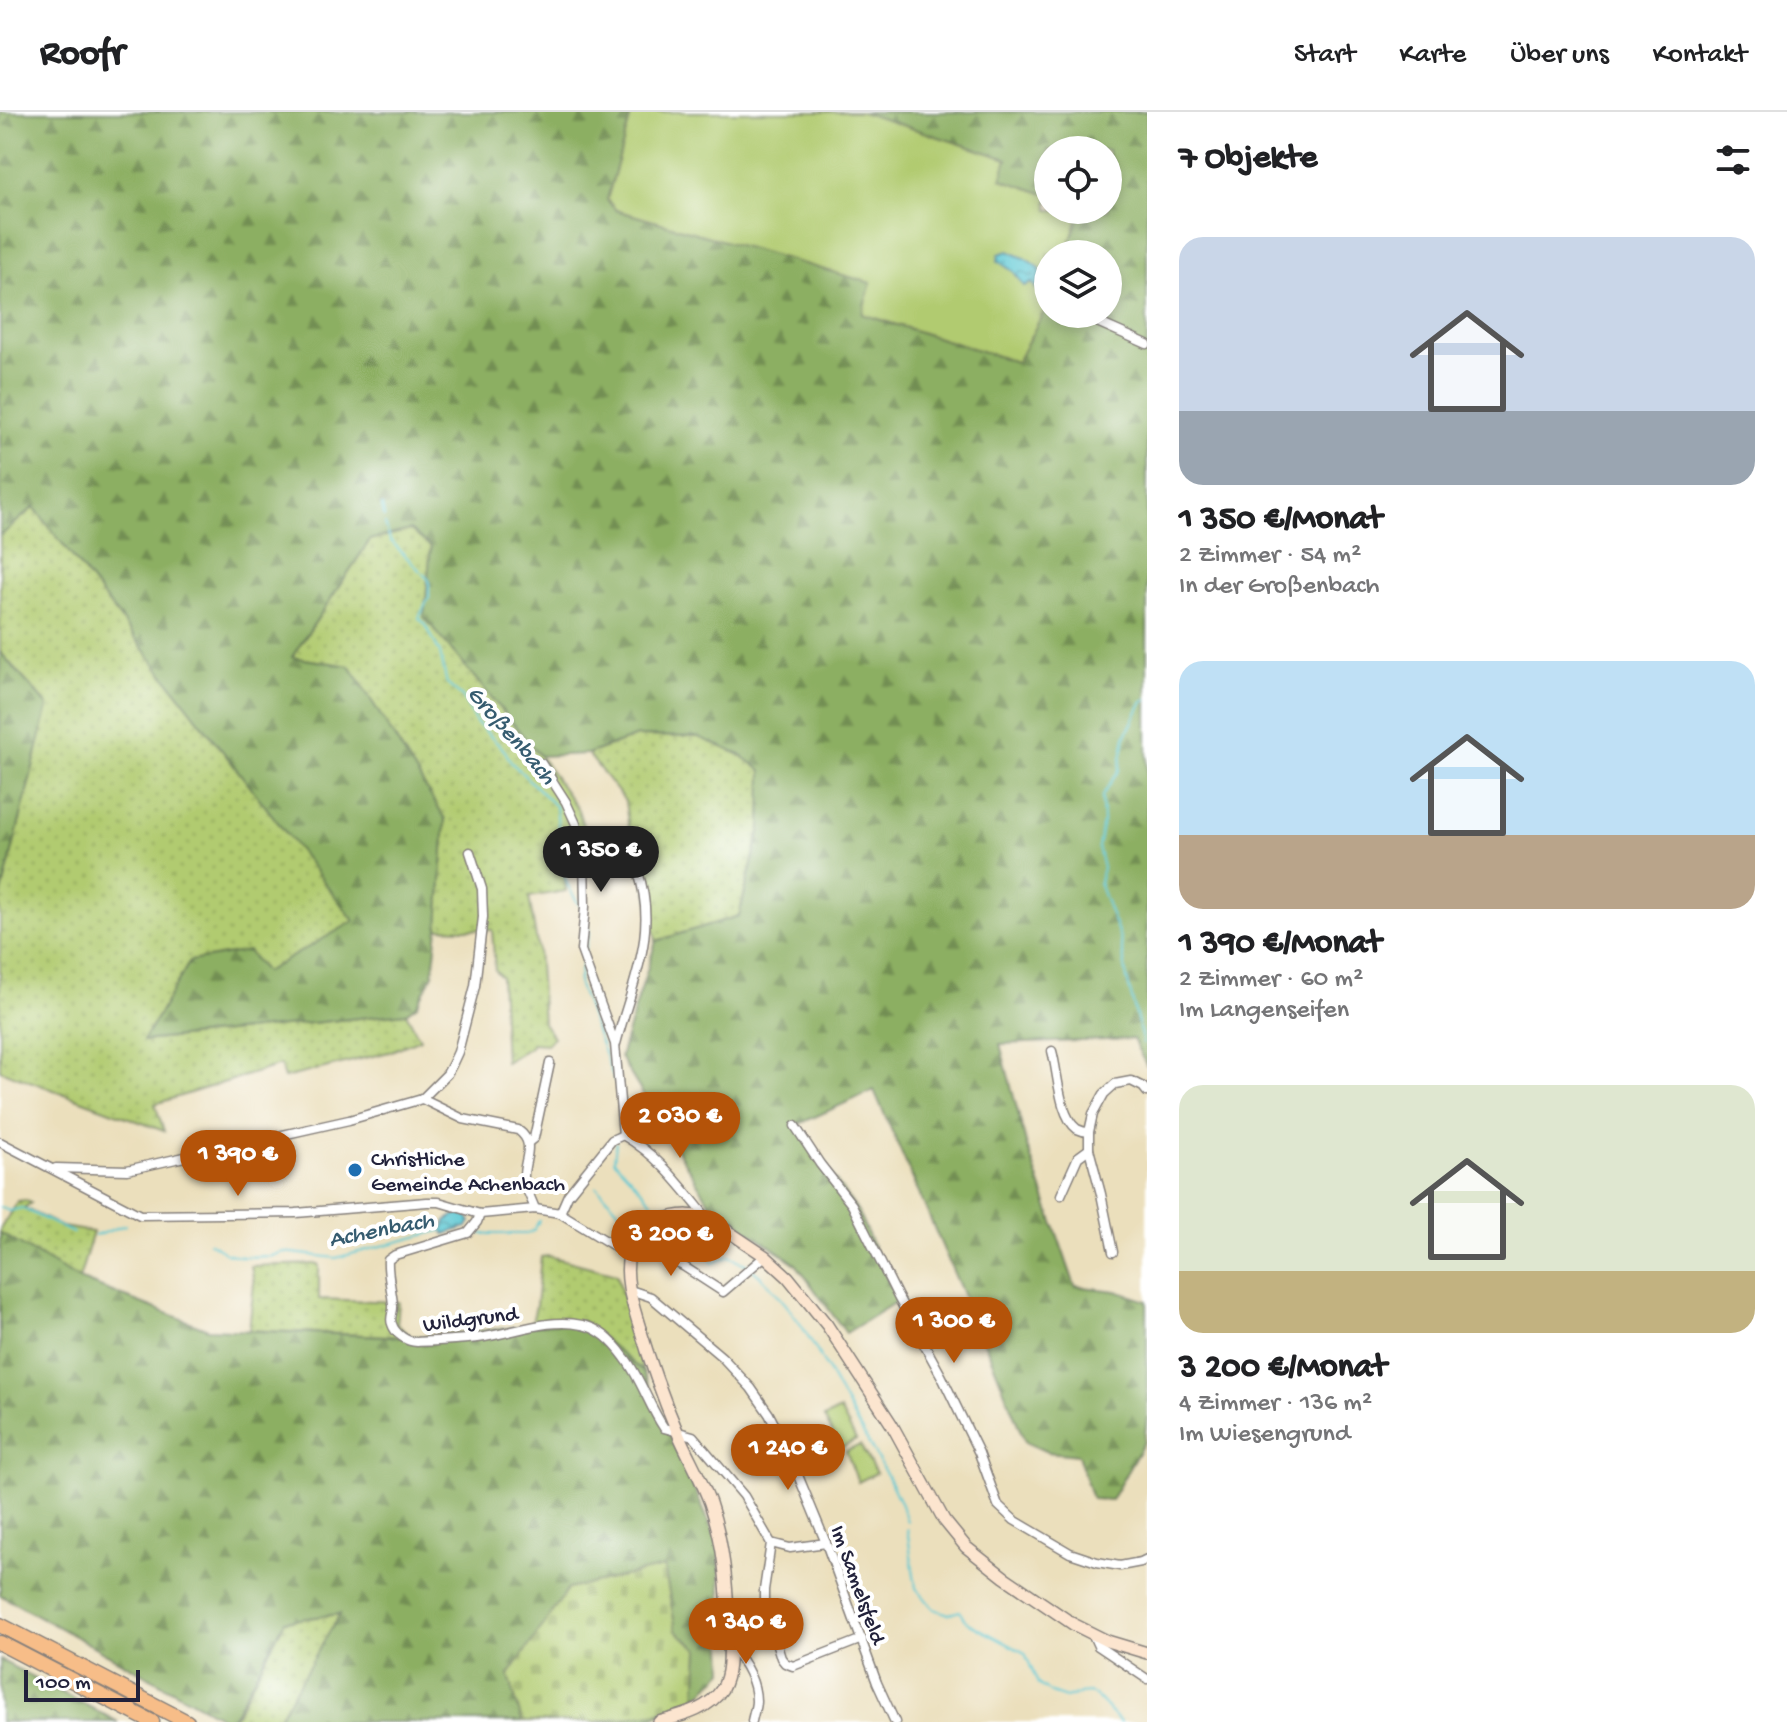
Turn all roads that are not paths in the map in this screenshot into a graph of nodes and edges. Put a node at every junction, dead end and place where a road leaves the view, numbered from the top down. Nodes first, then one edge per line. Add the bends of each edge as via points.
1 (1111, 328) edge
2 (1147, 344) edge
3 (541, 763) dead end
4 (470, 852) dead end
5 (638, 872) dead end
6 (615, 1044) junction
7 (1052, 1051) dead end
8 (550, 1063) dead end
9 (1147, 1092) edge
10 (422, 1099) junction
11 (795, 1126) dead end
12 (1089, 1132) junction
13 (623, 1135) junction
14 (0, 1142) edge
15 (529, 1142) junction
16 (1089, 1149) junction
17 (51, 1168) junction
18 (1061, 1195) dead end
19 (535, 1209) junction
20 (560, 1213) junction
21 (480, 1214) junction
22 (707, 1218) junction
23 (636, 1242) junction
24 (1113, 1252) dead end
25 (629, 1255) junction
26 (765, 1256) junction
27 (630, 1290) junction
28 (677, 1432) junction
29 (771, 1543) junction
30 (826, 1543) junction
31 (1147, 1559) edge
32 (0, 1625) edge
33 (1093, 1635) junction
34 (862, 1639) junction
35 (0, 1643) edge
36 (729, 1645) junction
37 (1147, 1653) edge
38 (1147, 1679) edge
39 (752, 1721) edge
40 (152, 1722) edge
41 (187, 1722) edge
42 (659, 1722) edge
43 (895, 1722) edge

1 - 2 street
3 - 6 street via 580,836 585,868 581,950
4 - 10 street via 482,889 475,986 452,1065
5 - 6 street via 646,927 641,964
6 - 13 street
7 - 12 street via 1069,1119 1079,1131
8 - 15 street
9 - 12 street via 1131,1081 1115,1084 1093,1114
10 - 15 street via 463,1119 518,1130
10 - 17 street via 127,1170
11 - 31 street via 852,1205 973,1440 998,1505 1070,1553 1120,1566
12 - 16 street
13 - 20 street via 612,1140
13 - 22 street via 666,1167
14 - 17 street
15 - 19 street via 524,1179
16 - 18 street via 1078,1157
16 - 24 street
17 - 21 street via 140,1215 296,1213 427,1202
19 - 20 street
19 - 21 street
20 - 25 street
21 - 28 street, Wildgrund via 468,1233 388,1260 391,1319 398,1333 409,1342 428,1342 554,1323 585,1325 611,1341 664,1428
22 - 23 main road via 664,1219
22 - 26 main road
23 - 25 main road
23 - 26 street via 723,1292
25 - 27 main road
26 - 33 main road via 827,1325 892,1425 944,1520 966,1547
27 - 28 main road
27 - 30 street, Im Samelsfeld via 651,1297 751,1388 788,1451
28 - 29 street via 693,1436 744,1496
28 - 36 main road via 721,1538
29 - 30 street via 790,1548
29 - 34 street via 764,1603 785,1663 793,1666
30 - 34 street, Im Samelsfeld
32 - 41 highway
33 - 37 main road
33 - 38 street via 1098,1646
34 - 43 street, Im Samelsfeld
35 - 40 highway
36 - 39 street via 751,1676 757,1702
36 - 42 main road via 729,1671 722,1689 689,1714

